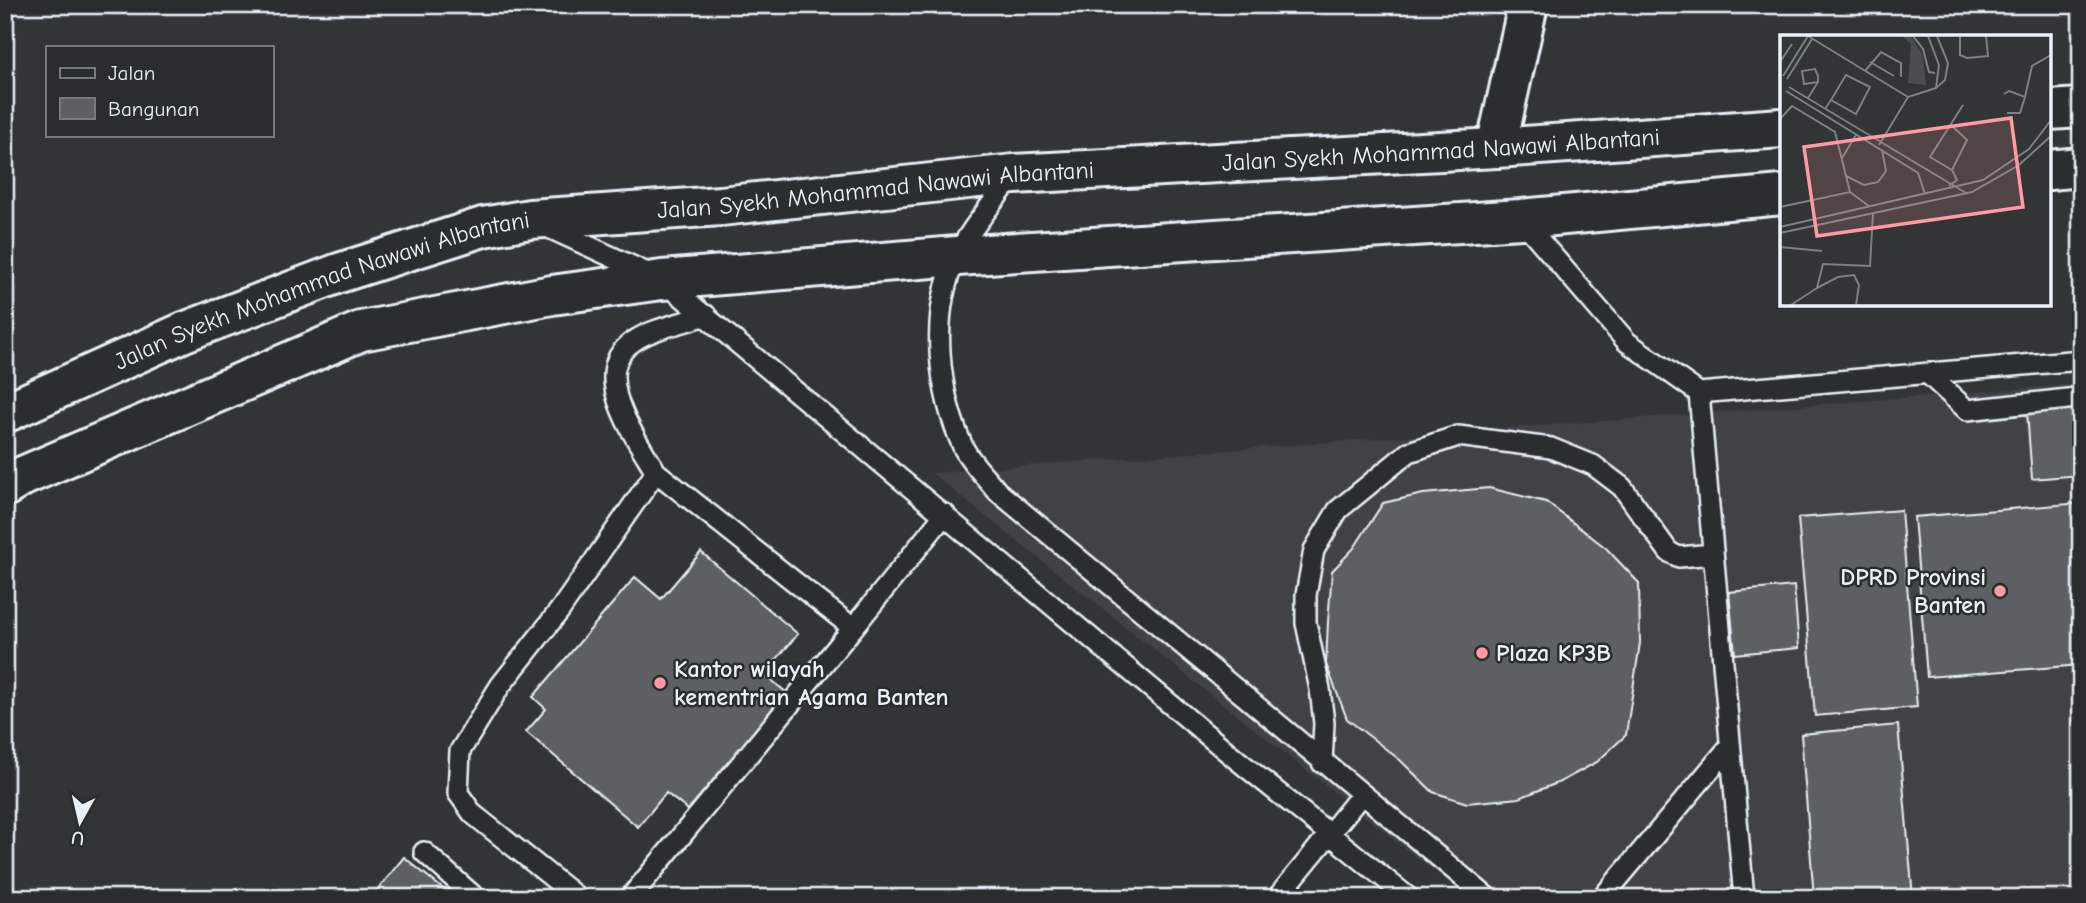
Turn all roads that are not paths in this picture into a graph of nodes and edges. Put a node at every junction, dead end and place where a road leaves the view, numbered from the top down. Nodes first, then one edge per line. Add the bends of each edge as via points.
1 (1528, 5) edge
2 (2081, 108) edge
3 (2051, 110) edge
4 (1780, 128) edge
5 (1496, 148) junction
6 (2081, 167) edge
7 (2051, 170) edge
8 (1014, 174) junction
9 (1780, 195) edge
10 (530, 219) junction
11 (1521, 219) junction
12 (957, 256) junction
13 (662, 280) junction
14 (706, 315) junction
15 (2081, 360) edge
16 (1928, 374) junction
17 (1699, 393) junction
18 (2077, 398) dead end
19 (5, 413) edge
20 (656, 472) junction
21 (5, 487) edge
22 (945, 514) junction
23 (1713, 554) junction
24 (853, 628) junction
25 (1730, 746) junction
26 (1322, 763) junction
27 (1362, 794) junction
28 (1330, 833) junction
29 (424, 852) dead end
30 (476, 898) edge
31 (578, 898) edge
32 (630, 898) edge
33 (1277, 898) edge
34 (1409, 898) edge
35 (1488, 898) edge
36 (1602, 898) edge
37 (1744, 898) edge

1 - 5 main road
2 - 3 main road
4 - 5 main road, Jalan Syekh Mohammad Nawawi Albantani
5 - 8 main road, Jalan Syekh Mohammad Nawawi Albantani
6 - 7 main road
8 - 10 main road, Jalan Syekh Mohammad Nawawi Albantani via 721,206
8 - 12 lane
9 - 11 main road
10 - 13 lane
10 - 19 main road, Jalan Syekh Mohammad Nawawi Albantani via 483,227 339,272 184,332
11 - 12 main road
11 - 17 lane via 1627,342
12 - 13 main road
12 - 26 lane via 947,282 940,337 947,404 965,452 997,491
13 - 14 lane
13 - 21 main road via 552,295 360,331
14 - 20 lane via 634,341 616,364 617,405
14 - 22 lane
15 - 16 lane
16 - 17 lane
16 - 18 lane via 1967,410
17 - 23 lane
20 - 24 lane
20 - 31 lane via 560,610 500,686 460,751 458,793 473,814
22 - 24 lane
22 - 28 lane
23 - 25 lane
23 - 26 lane via 1679,557 1669,552 1622,487 1593,465 1551,448 1458,436 1409,452 1338,510 1314,550 1306,623 1324,723
24 - 32 lane
25 - 36 lane
25 - 37 lane
26 - 27 lane
27 - 28 lane
27 - 35 lane
28 - 33 lane
28 - 34 lane
29 - 30 lane

